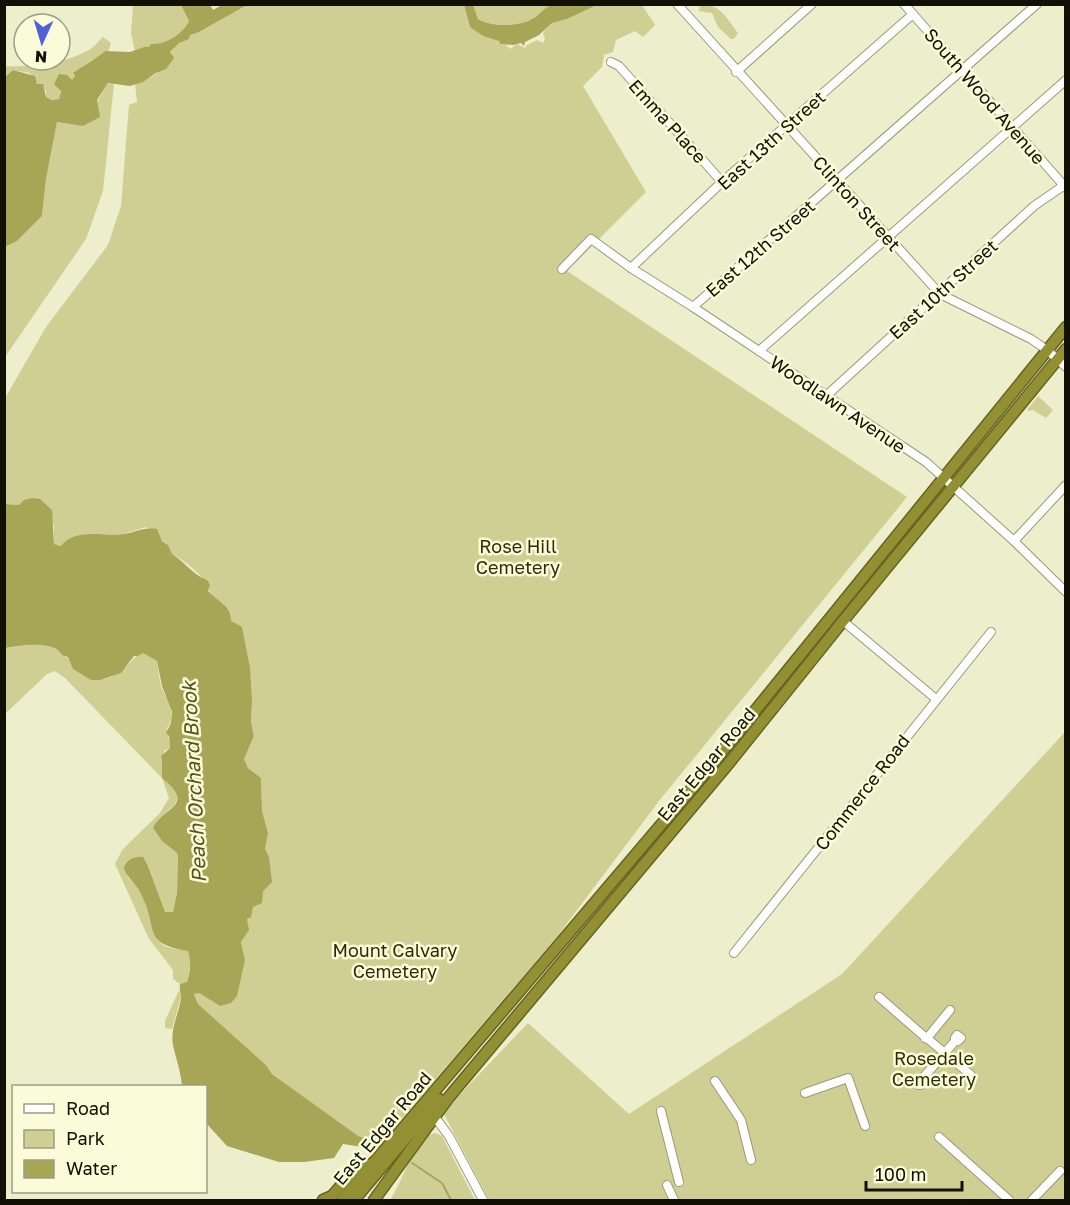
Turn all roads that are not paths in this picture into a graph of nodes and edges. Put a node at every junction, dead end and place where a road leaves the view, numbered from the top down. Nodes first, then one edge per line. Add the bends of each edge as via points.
1 (677, 4) edge
2 (812, 4) edge
3 (904, 4) edge
4 (1037, 4) edge
5 (913, 14) junction
6 (611, 62) dead end
7 (962, 70) junction
8 (736, 72) junction
9 (1065, 80) edge
10 (787, 125) junction
11 (1013, 127) junction
12 (837, 181) junction
13 (722, 182) junction
14 (1065, 186) edge
15 (888, 237) junction
16 (631, 268) junction
17 (562, 270) dead end
18 (939, 293) junction
19 (693, 307) junction
20 (1065, 327) edge
21 (1065, 349) edge
22 (1047, 350) junction
23 (759, 351) junction
24 (1061, 363) edge
25 (826, 396) junction
26 (943, 477) junction
27 (1065, 485) edge
28 (953, 486) junction
29 (1014, 541) junction
30 (1065, 592) edge
31 (843, 621) junction
32 (991, 632) dead end
33 (936, 699) junction
34 (734, 952) dead end
35 (879, 997) dead end
36 (950, 1010) dead end
37 (927, 1038) junction
38 (956, 1040) dead end
39 (945, 1053) junction
40 (470, 1071) junction
41 (971, 1075) dead end
42 (922, 1079) dead end
43 (715, 1081) dead end
44 (805, 1093) dead end
45 (661, 1111) dead end
46 (434, 1116) junction
47 (865, 1126) dead end
48 (939, 1137) dead end
49 (751, 1160) dead end
50 (374, 1163) junction
51 (1060, 1171) dead end
52 (679, 1182) dead end
53 (667, 1185) dead end
54 (323, 1200) edge
55 (342, 1200) edge
56 (354, 1200) edge
57 (374, 1200) edge
58 (483, 1200) edge
59 (674, 1200) edge
60 (1009, 1200) edge
61 (1032, 1200) edge

1 - 8 street, Clinton Street
2 - 8 street
3 - 5 street, South Wood Avenue
4 - 7 street, East 12th Street
5 - 7 street, South Wood Avenue
5 - 10 street, East 13th Street
6 - 13 street, Emma Place via 619,66
7 - 11 street, South Wood Avenue
7 - 12 street, East 12th Street
8 - 10 street, Clinton Street
9 - 11 street
10 - 12 street, Clinton Street
10 - 13 street, East 13th Street
11 - 14 street, South Wood Avenue
11 - 15 street
12 - 15 street, Clinton Street
12 - 19 street, East 12th Street
13 - 16 street, East 13th Street
14 - 18 street, East 10th Street via 1034,206
15 - 18 street, Clinton Street
15 - 23 street
16 - 17 street, Woodlawn Avenue via 591,239
16 - 19 street, Woodlawn Avenue
18 - 22 street, Clinton Street
18 - 25 street, East 10th Street
19 - 23 street, Woodlawn Avenue
20 - 22 highway
21 - 24 highway, East Edgar Road
22 - 24 street, Clinton Street
22 - 26 highway, East Edgar Road
23 - 25 street, Woodlawn Avenue
24 - 28 highway, East Edgar Road
25 - 26 street, Woodlawn Avenue
26 - 28 street, Woodlawn Avenue
26 - 50 highway, East Edgar Road via 694,786
27 - 29 street
28 - 29 street, Woodlawn Avenue
28 - 31 highway, East Edgar Road
29 - 30 street, Woodlawn Avenue
31 - 33 street
31 - 40 highway, East Edgar Road
32 - 33 street, Commerce Road
33 - 34 street, Commerce Road
35 - 37 street
36 - 37 street
37 - 39 street
38 - 39 street
39 - 41 street
39 - 42 street
40 - 46 highway, East Edgar Road
40 - 56 highway via 434,1104
43 - 49 street via 741,1120
44 - 47 street via 848,1078
45 - 52 street
46 - 57 highway, East Edgar Road
46 - 58 street
48 - 60 street
50 - 54 highway via 353,1172 332,1196
50 - 55 highway, East Edgar Road
51 - 61 street
53 - 59 street

